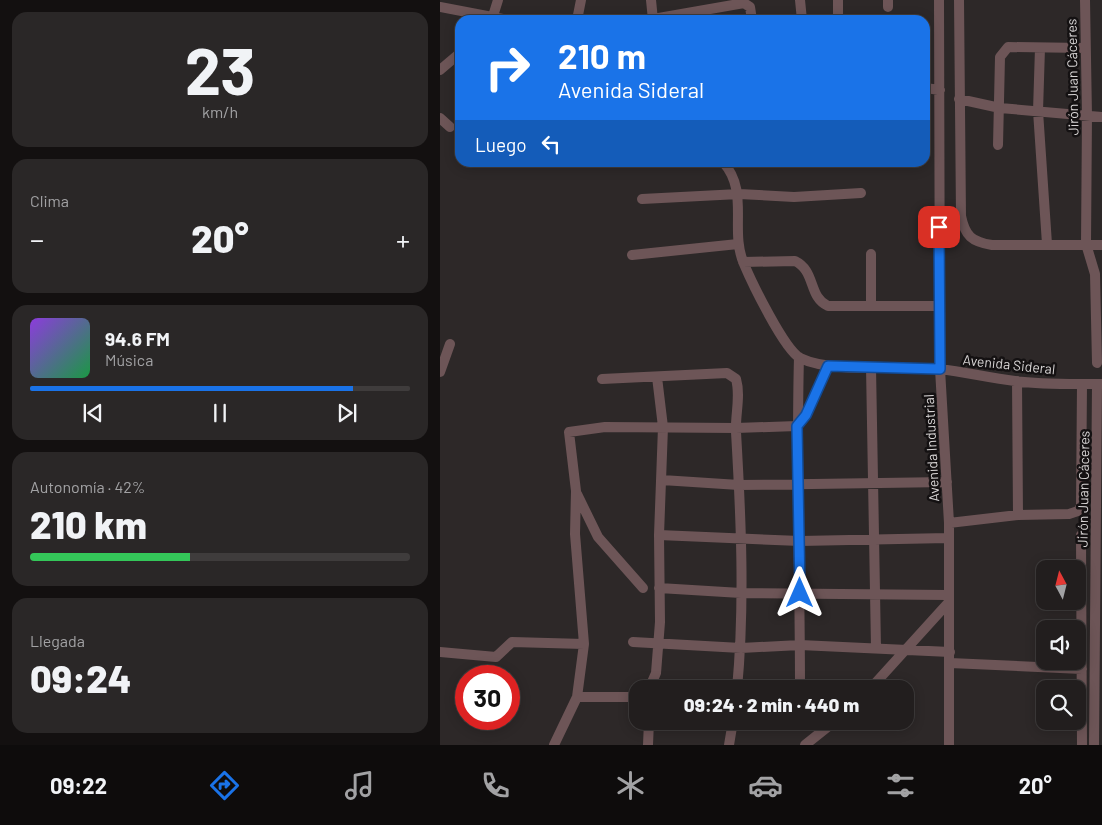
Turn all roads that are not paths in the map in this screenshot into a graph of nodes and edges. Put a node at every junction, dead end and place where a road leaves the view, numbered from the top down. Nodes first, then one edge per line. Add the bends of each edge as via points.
1 (498, 0) edge
2 (581, 0) edge
3 (652, 0) edge
4 (800, 0) edge
5 (838, 0) edge
6 (939, 0) edge
7 (959, 0) edge
8 (1085, 0) edge
9 (440, 7) edge
10 (478, 15) edge
11 (493, 15) edge
12 (578, 15) edge
13 (653, 15) edge
14 (676, 15) edge
15 (751, 15) edge
16 (802, 15) edge
17 (838, 15) edge
18 (1040, 48) junction
19 (1085, 48) junction
20 (455, 57) edge
21 (440, 70) edge
22 (930, 89) edge
23 (940, 90) junction
24 (959, 99) junction
25 (1000, 108) junction
26 (1038, 112) junction
27 (1087, 115) junction
28 (1102, 117) edge
29 (440, 118) edge
30 (450, 127) dead end
31 (998, 145) dead end
32 (726, 167) edge
33 (861, 193) dead end
34 (739, 194) junction
35 (642, 198) dead end
36 (738, 244) junction
37 (1047, 244) junction
38 (1086, 244) junction
39 (1102, 245) edge
40 (871, 254) dead end
41 (632, 256) dead end
42 (743, 262) junction
43 (871, 305) junction
44 (939, 306) junction
45 (450, 344) dead end
46 (799, 357) junction
47 (1097, 363) dead end
48 (828, 366) junction
49 (871, 366) junction
50 (940, 369) junction
51 (440, 372) edge
52 (656, 377) junction
53 (602, 380) dead end
54 (1017, 381) junction
55 (1082, 384) junction
56 (1100, 384) edge
57 (797, 426) junction
58 (662, 427) junction
59 (736, 428) junction
60 (662, 480) junction
61 (947, 482) junction
62 (799, 483) junction
63 (874, 484) junction
64 (739, 485) junction
65 (576, 491) junction
66 (1018, 515) junction
67 (948, 523) junction
68 (1099, 523) edge
69 (1081, 535) dead end
70 (658, 536) junction
71 (948, 538) junction
72 (740, 539) junction
73 (874, 539) junction
74 (800, 541) junction
75 (643, 588) dead end
76 (659, 588) junction
77 (740, 593) junction
78 (800, 593) junction
79 (875, 593) junction
80 (948, 599) junction
81 (1082, 620) edge
82 (633, 642) dead end
83 (584, 644) junction
84 (659, 644) junction
85 (800, 645) junction
86 (741, 648) junction
87 (876, 648) junction
88 (906, 649) junction
89 (440, 652) edge
90 (950, 652) junction
91 (950, 663) junction
92 (1036, 667) edge
93 (1082, 670) edge
94 (654, 680) edge
95 (738, 680) edge
96 (800, 680) edge
97 (878, 680) edge
98 (629, 697) edge
99 (576, 698) junction
100 (649, 730) edge
101 (732, 730) edge
102 (824, 730) edge
103 (554, 745) edge
104 (648, 745) edge
105 (729, 745) edge
106 (805, 745) edge
107 (949, 745) edge
108 (1082, 745) edge
109 (1094, 745) edge

1 - 11 street
2 - 12 street
3 - 13 street
4 - 16 street
5 - 17 street
6 - 23 street, Avenida Industrial
7 - 24 street
8 - 19 street, Jirón Juan Cáceres
9 - 10 street
14 - 15 street via 744,3 750,7
18 - 19 street
18 - 25 street via 1008,47 1002,52
18 - 26 street
19 - 27 street, Jirón Juan Cáceres
20 - 21 street
22 - 23 street
23 - 44 street, Avenida Industrial
24 - 25 street
24 - 37 street via 964,228 968,236 978,243
25 - 26 street
25 - 31 street
26 - 27 street
26 - 37 street
27 - 28 street
27 - 38 street, Jirón Juan Cáceres
29 - 30 street
32 - 34 street
33 - 34 street via 794,197
34 - 35 street
34 - 36 street
36 - 41 street
36 - 42 street
37 - 38 street
38 - 39 street
38 - 47 street, Jirón Juan Cáceres via 1095,274
40 - 43 street
42 - 43 street via 795,261 809,272 820,302 828,306
42 - 46 street via 779,332
43 - 44 street
44 - 50 street, Avenida Industrial
45 - 51 street
46 - 48 street, Avenida Sideral
46 - 57 street
48 - 49 street, Avenida Sideral
48 - 57 street via 806,415
49 - 50 street, Avenida Sideral
49 - 63 street
50 - 54 street, Avenida Sideral
50 - 61 street, Avenida Industrial
52 - 53 street
52 - 58 street
52 - 59 street via 732,375 738,386
54 - 55 street, Avenida Sideral
54 - 66 street
55 - 56 street, Avenida Sideral
55 - 66 street via 1081,506 1069,514
56 - 68 street, Jirón Juan Cáceres
57 - 59 street
57 - 62 street
58 - 59 street
58 - 60 street
58 - 65 street via 605,427 568,432
59 - 64 street
60 - 64 street
60 - 70 street
61 - 63 street
61 - 67 street, Avenida Industrial
62 - 63 street
62 - 64 street
62 - 74 street
63 - 73 street
64 - 72 street
65 - 75 street via 598,537
65 - 83 street via 575,534
66 - 67 street
67 - 71 street, Avenida Industrial
68 - 109 street, Jirón Juan Cáceres
69 - 81 street, Jirón Juan Cáceres
70 - 72 street
70 - 76 street
71 - 73 street
71 - 80 street, Avenida Industrial
72 - 74 street
72 - 77 street
73 - 74 street
73 - 79 street
74 - 78 street
76 - 77 street
76 - 84 street
77 - 78 street
77 - 86 street
78 - 79 street
78 - 85 street
79 - 80 street
79 - 87 street
80 - 88 street
80 - 90 street, Avenida Industrial
82 - 84 street
83 - 89 street via 512,642 496,658
83 - 99 street
84 - 86 street
84 - 94 street
85 - 86 street
85 - 87 street
85 - 96 street
86 - 95 street
87 - 88 street
88 - 90 street
88 - 97 street
90 - 91 street, Avenida Industrial
91 - 92 street
91 - 107 street, Avenida Industrial
93 - 108 street, Jirón Juan Cáceres
98 - 99 street
99 - 103 street
100 - 104 street
101 - 105 street
102 - 106 street

